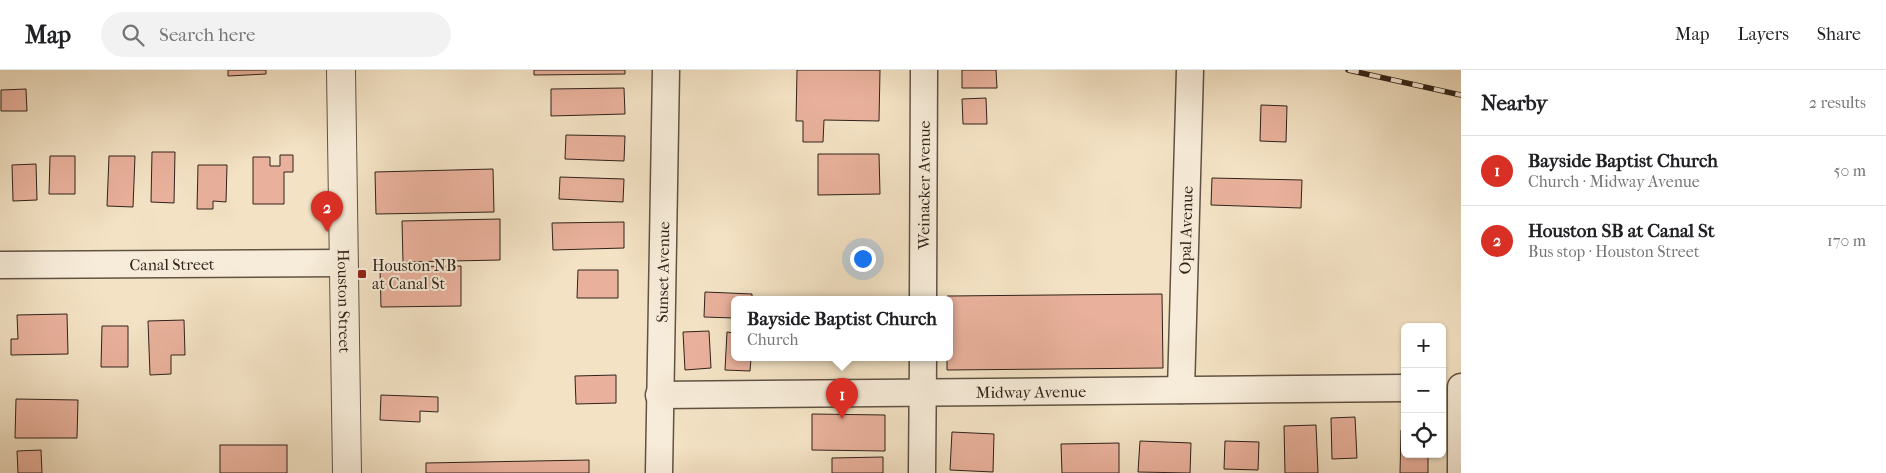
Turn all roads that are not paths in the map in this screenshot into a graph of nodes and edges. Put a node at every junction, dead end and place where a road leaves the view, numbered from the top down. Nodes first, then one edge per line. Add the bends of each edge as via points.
1 (340, 70) edge
2 (666, 70) edge
3 (924, 70) edge
4 (1190, 70) edge
5 (344, 263) junction
6 (0, 265) edge
7 (923, 296) edge
8 (923, 361) edge
9 (1446, 387) edge
10 (1461, 387) edge
11 (1401, 388) edge
12 (1181, 390) junction
13 (923, 392) junction
14 (659, 395) junction
15 (347, 473) edge
16 (658, 473) edge
17 (922, 473) edge
18 (1461, 473) edge

1 - 5 street, Houston Street
2 - 14 street, Sunset Avenue
3 - 7 street, Weinacker Avenue
4 - 12 street, Opal Avenue
5 - 6 street, Canal Street
5 - 15 street, Houston Street
8 - 13 street
9 - 10 street
10 - 18 street
11 - 12 street, Midway Avenue
12 - 13 street, Midway Avenue
13 - 14 street, Midway Avenue
13 - 17 street
14 - 16 street, Sunset Avenue

